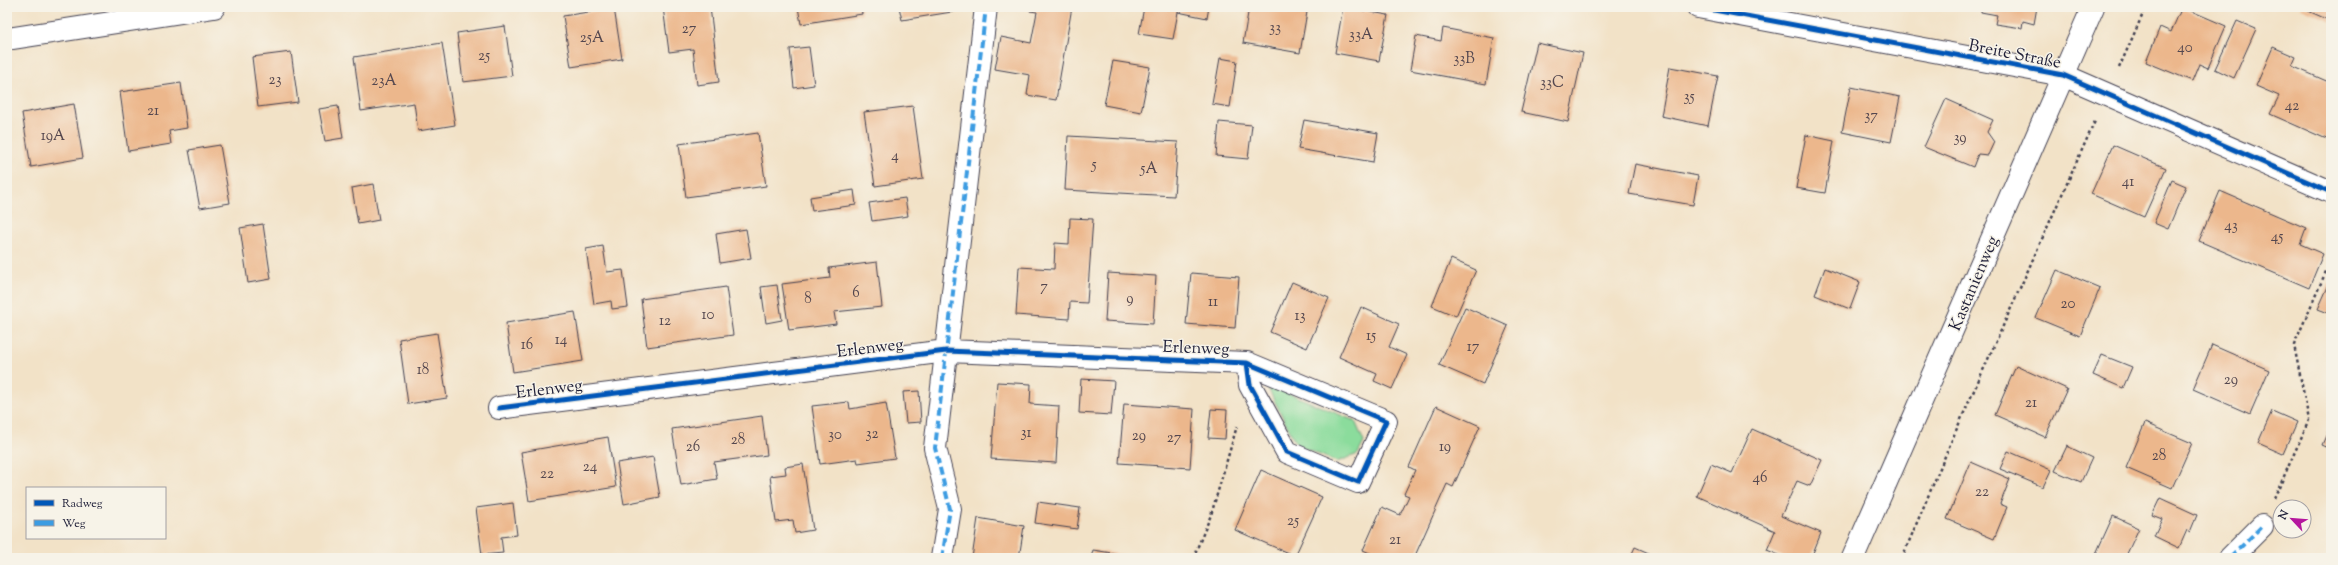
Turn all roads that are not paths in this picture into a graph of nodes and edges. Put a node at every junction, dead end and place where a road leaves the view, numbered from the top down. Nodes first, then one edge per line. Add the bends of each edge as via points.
1 (214, 7) edge
2 (986, 7) edge
3 (1698, 7) edge
4 (2093, 7) edge
5 (7, 39) edge
6 (2063, 75) junction
7 (2331, 192) edge
8 (946, 351) junction
9 (1247, 363) junction
10 (499, 408) dead end
11 (2262, 526) road end
12 (942, 558) edge
13 (1853, 558) edge
14 (2230, 558) edge

1 - 5 street
2 - 8 street
3 - 6 street, Breite Straße
4 - 6 street, Kastanienweg
6 - 7 street, Breite Straße
6 - 13 street, Kastanienweg
8 - 9 street, Erlenweg
8 - 10 street, Erlenweg
8 - 12 street via 935,448 950,509
9 - 9 street, Erlenweg via 1386,421 1358,482 1287,452 1250,385
11 - 14 street

